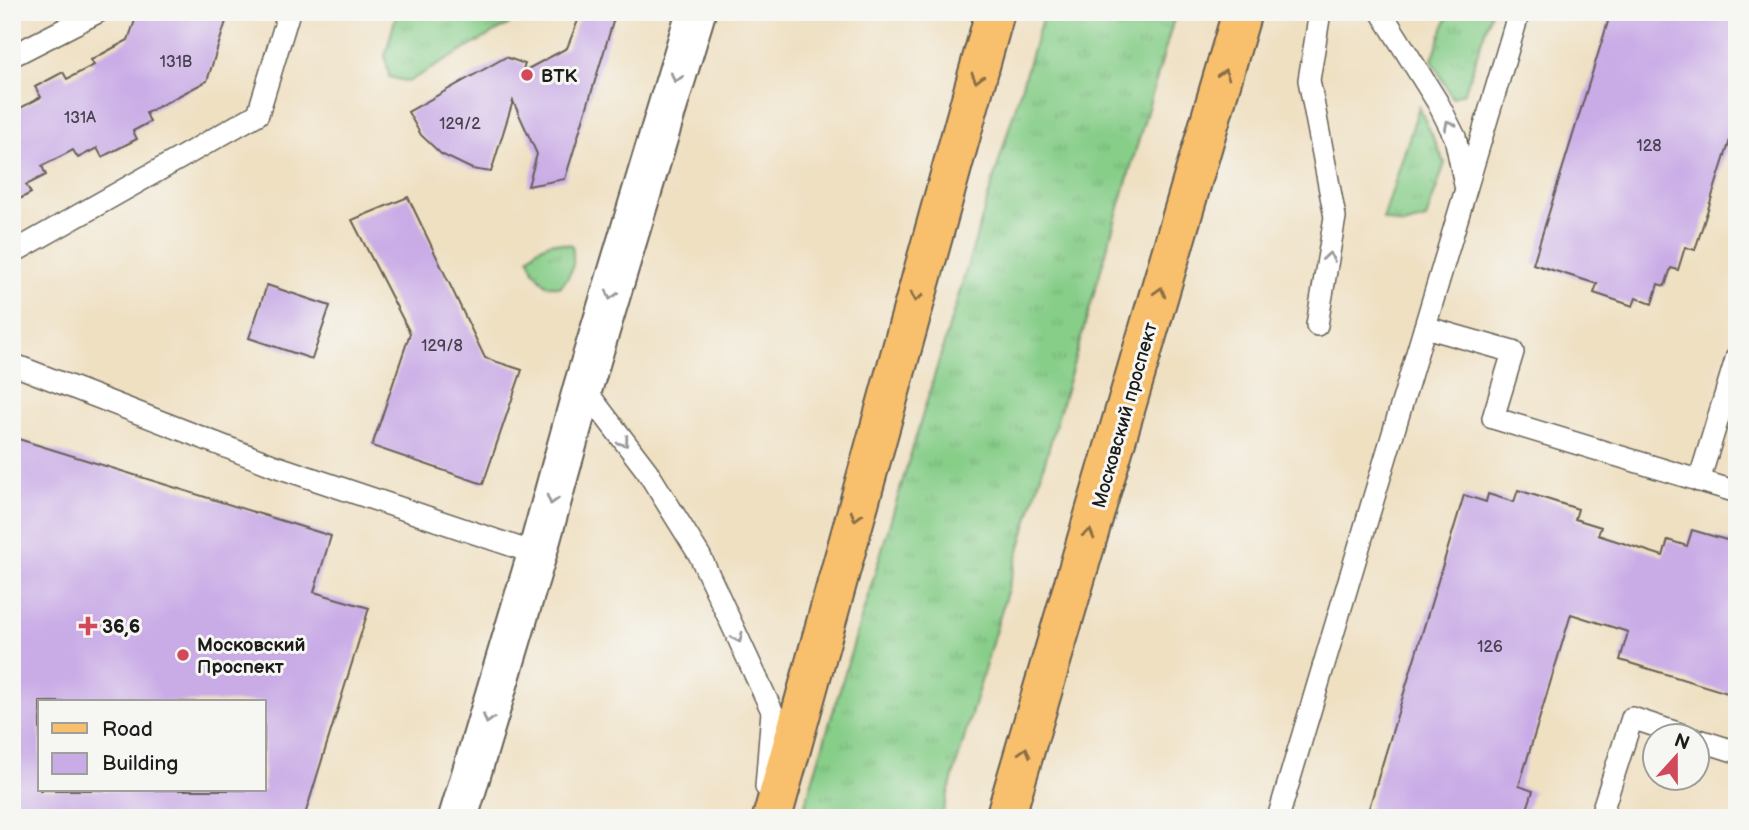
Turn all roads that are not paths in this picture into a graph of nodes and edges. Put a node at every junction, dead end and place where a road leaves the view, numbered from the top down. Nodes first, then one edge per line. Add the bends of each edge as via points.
1 (98, 12) edge
2 (289, 12) edge
3 (696, 12) edge
4 (995, 12) edge
5 (1242, 12) edge
6 (1320, 12) edge
7 (1381, 12) edge
8 (1519, 12) edge
9 (12, 57) edge
10 (1466, 191) junction
11 (12, 253) edge
12 (1318, 325) dead end
13 (1425, 327) junction
14 (1737, 356) edge
15 (12, 364) edge
16 (583, 387) junction
17 (1699, 481) junction
18 (1737, 492) edge
19 (537, 554) junction
20 (1644, 722) edge
21 (1710, 743) edge
22 (1737, 752) edge
23 (458, 818) edge
24 (764, 818) edge
25 (772, 818) edge
26 (1005, 818) edge
27 (1278, 818) edge
28 (1600, 818) edge

1 - 9 lane
2 - 11 lane via 258,114
3 -> 16 street
4 -> 25 main road
26 -> 5 main road, Московский проспект
12 -> 6 lane via 1335,217 1309,80
10 -> 7 lane via 1455,137
8 - 10 lane
10 - 13 lane
13 - 17 lane via 1513,352 1493,418
13 - 27 lane
14 - 17 lane
15 - 19 lane via 275,466
16 -> 19 street
16 -> 24 lane via 647,471 700,556 772,711
17 - 18 lane
19 -> 23 street
20 - 28 lane via 1632,718
21 - 22 lane

